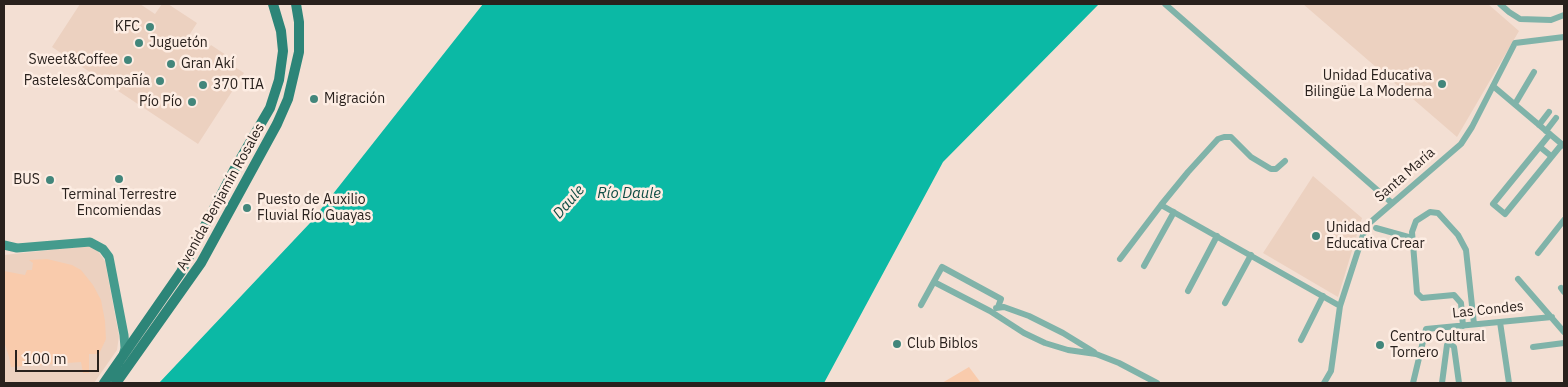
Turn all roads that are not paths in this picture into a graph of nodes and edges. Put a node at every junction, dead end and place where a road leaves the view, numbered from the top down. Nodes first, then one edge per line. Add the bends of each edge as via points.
1 (273, 4) edge
2 (296, 4) edge
3 (1165, 4) edge
4 (1500, 4) edge
5 (1564, 15) edge
6 (1564, 37) edge
7 (1534, 72) dead end
8 (1493, 86) junction
9 (1515, 104) junction
10 (1549, 112) dead end
11 (1556, 118) dead end
12 (1539, 125) junction
13 (1548, 132) junction
14 (1563, 145) edge
15 (1540, 147) junction
16 (1551, 156) junction
17 (1285, 161) dead end
18 (1392, 203) junction
19 (1161, 204) junction
20 (1174, 212) junction
21 (1564, 220) edge
22 (1376, 228) dead end
23 (1217, 236) junction
24 (1412, 238) junction
25 (4, 245) edge
26 (1538, 253) dead end
27 (1251, 255) junction
28 (1120, 260) dead end
29 (1144, 266) dead end
30 (1518, 279) dead end
31 (934, 282) junction
32 (1188, 291) dead end
33 (1323, 296) junction
34 (1225, 303) dead end
35 (921, 305) dead end
36 (1340, 306) junction
37 (998, 307) junction
38 (990, 311) junction
39 (1552, 317) junction
40 (1500, 322) junction
41 (1474, 324) junction
42 (1463, 326) junction
43 (1564, 332) edge
44 (1301, 340) dead end
45 (1564, 343) edge
46 (1533, 347) dead end
47 (1096, 354) junction
48 (122, 358) junction
49 (104, 383) edge
50 (116, 383) edge
51 (1157, 383) edge
52 (1324, 383) edge
53 (1414, 383) edge
54 (1442, 383) edge
55 (1460, 383) edge
56 (1509, 383) edge

1 - 48 main road, Avenida Benjamín Rosales via 283,51 279,80 270,108 181,272
2 - 50 main road, Avenida Benjamín Rosales via 298,60 277,124 201,263
3 - 18 street
4 - 5 street via 1520,19 1551,20
6 - 8 street, Santa María via 1515,43
7 - 9 street
8 - 9 street
8 - 18 street, Santa María via 1461,144
9 - 12 street
10 - 12 street
11 - 13 street
12 - 13 street
13 - 14 street
13 - 15 street
14 - 16 street
15 - 16 street
15 - 16 street via 1493,204 1505,214
17 - 19 street via 1271,169 1251,157 1231,137 1218,139
18 - 36 street, Santa María via 1366,226
19 - 20 street
19 - 28 street
20 - 23 street
20 - 29 street
21 - 26 street
22 - 24 street
23 - 27 street
23 - 32 street
24 - 41 street via 1416,221 1434,212 1458,235 1466,250
24 - 42 street via 1417,293 1422,298 1454,295 1461,303
25 - 48 main road via 17,248 90,242 103,249 109,257 124,335
27 - 33 street
27 - 34 street
30 - 39 street
31 - 35 street
31 - 37 street via 942,267 1001,299
31 - 38 street
33 - 36 street
33 - 44 street
36 - 52 street, Santa María via 1331,371
37 - 38 street
37 - 47 street via 1004,306 1029,316
38 - 47 street via 1045,342 1068,350
39 - 40 street, Las Condes
39 - 43 street
40 - 41 street, Las Condes
40 - 56 street
41 - 42 street, Las Condes
42 - 53 street, Las Condes via 1426,329
45 - 46 street
47 - 51 street
48 - 49 main road, Avenida Benjamín Rosales
54 - 55 street via 1447,346 1451,344

